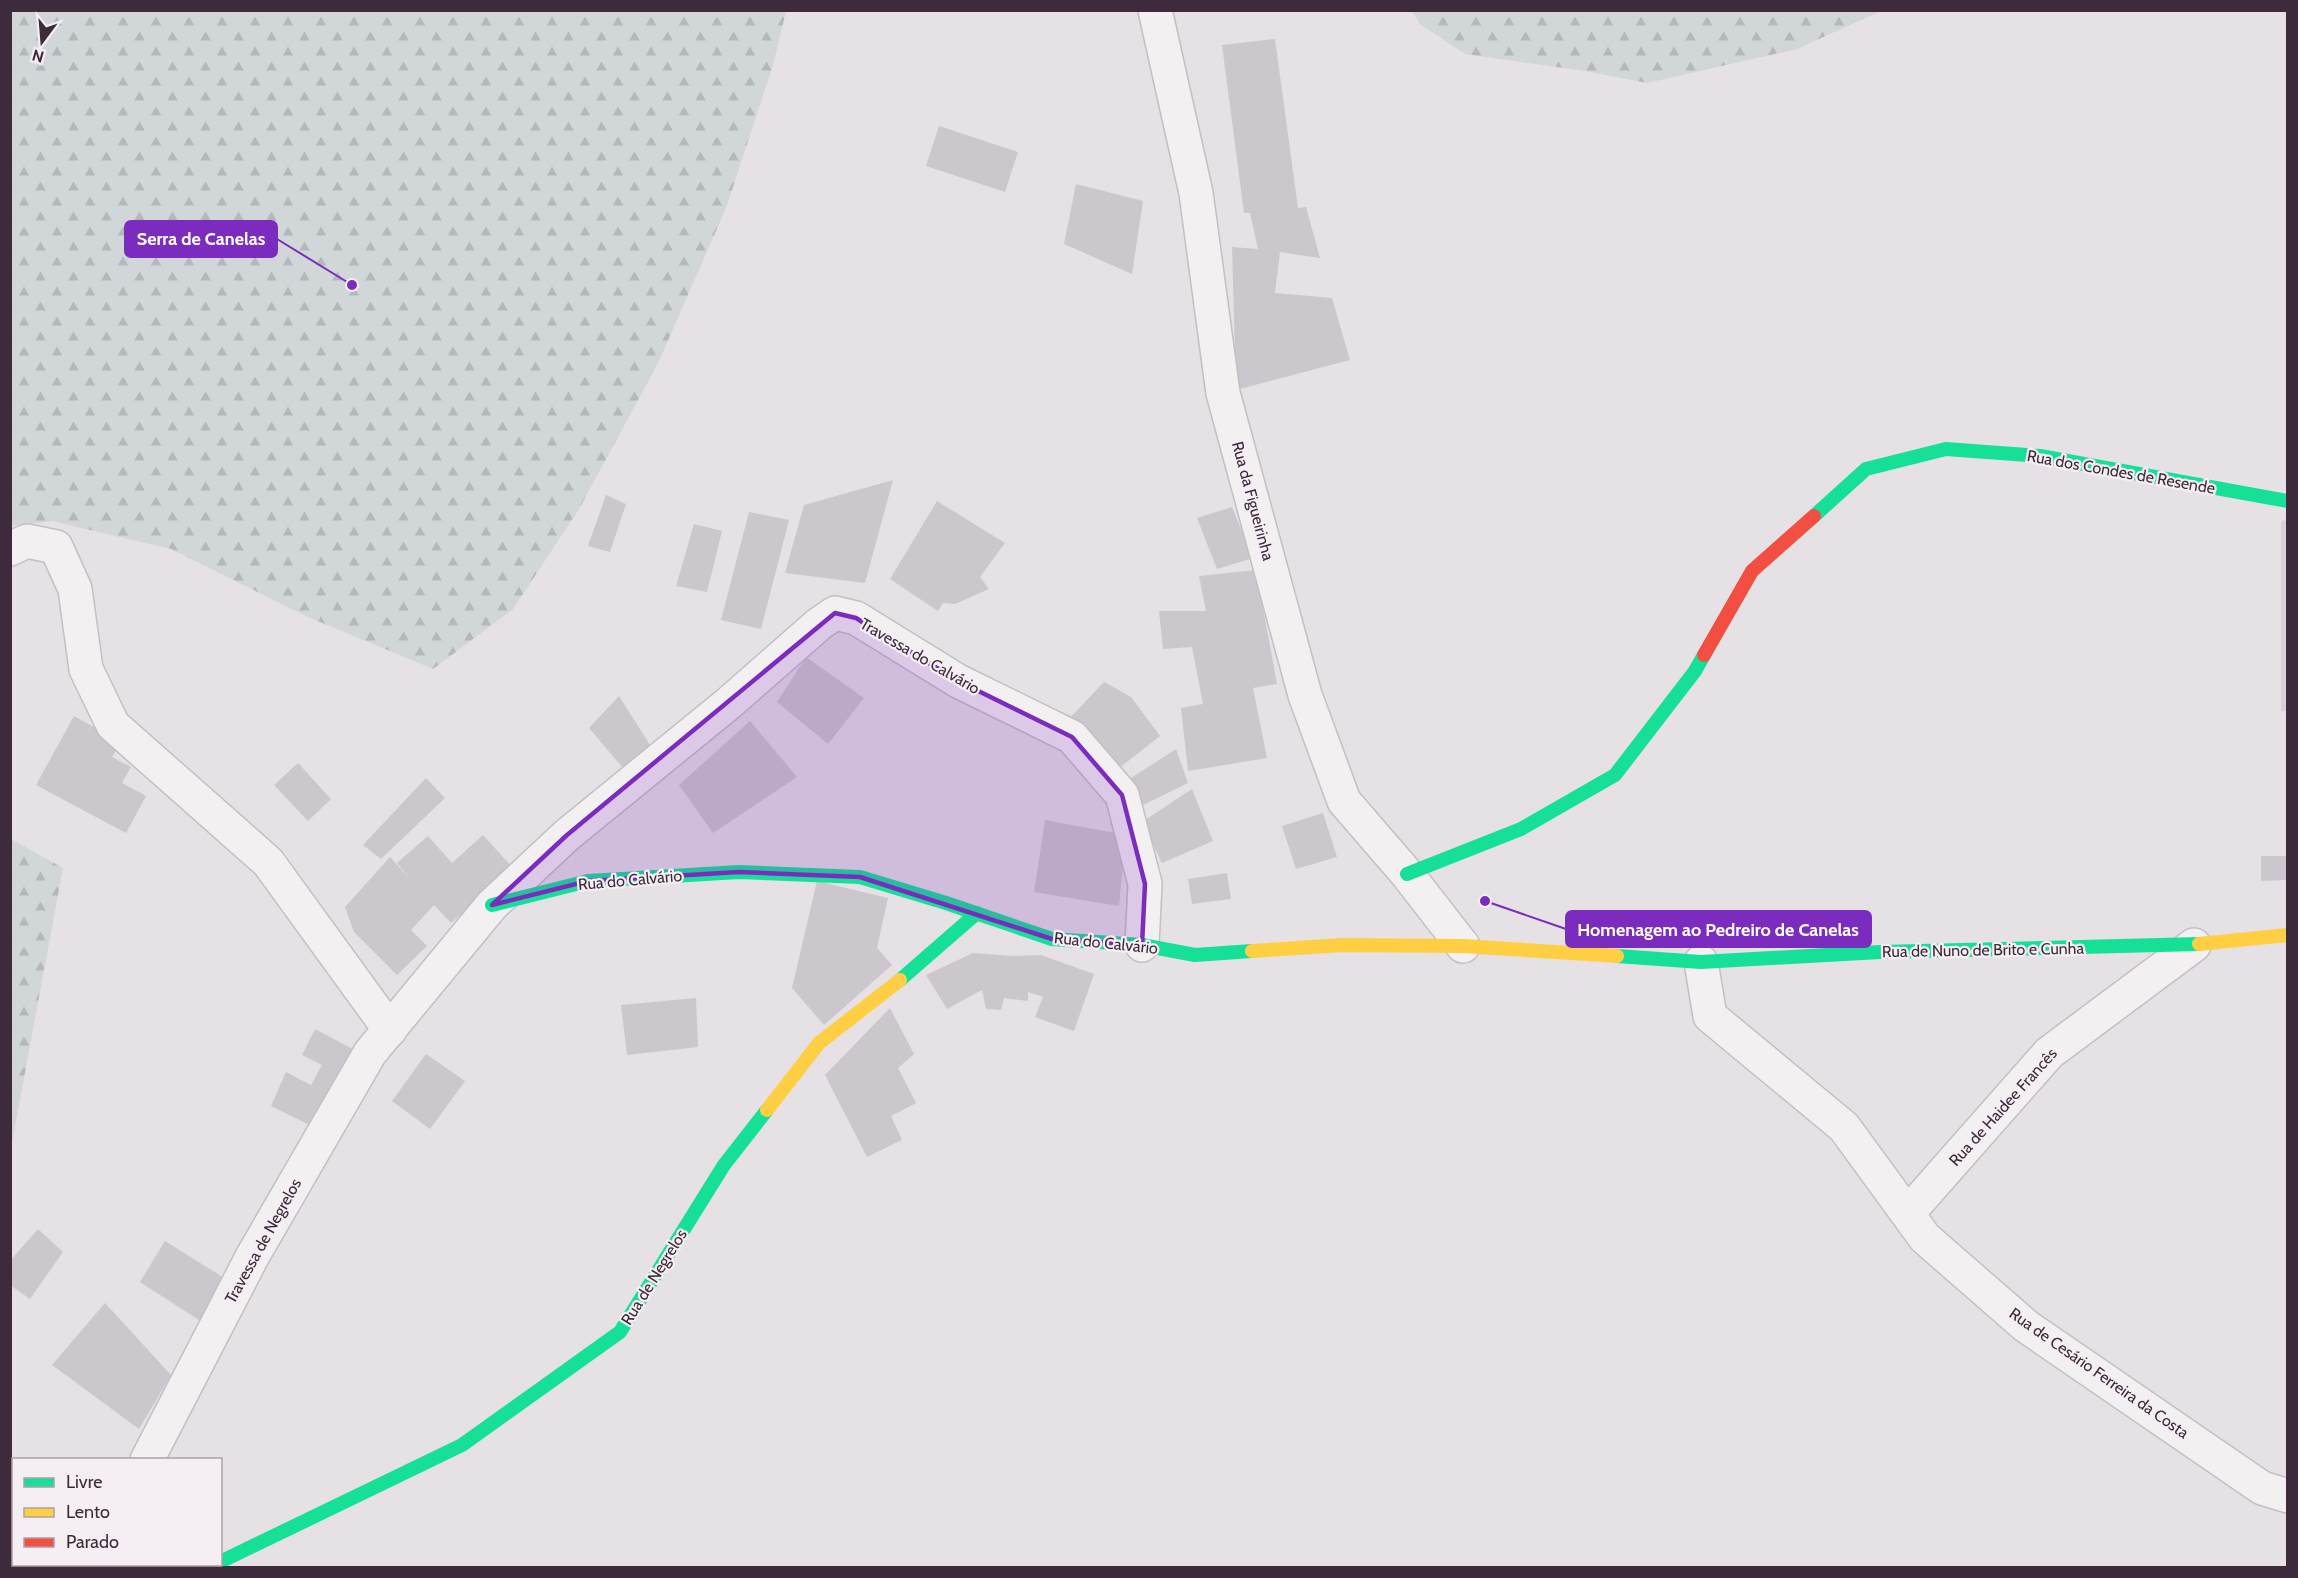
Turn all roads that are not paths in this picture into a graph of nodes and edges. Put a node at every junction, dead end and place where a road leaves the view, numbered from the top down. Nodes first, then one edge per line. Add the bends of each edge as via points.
1 (1155, 10) edge
2 (2288, 501) edge
3 (10, 549) edge
4 (1407, 874) junction
5 (492, 906) junction
6 (977, 913) junction
7 (2288, 935) edge
8 (1142, 945) junction
9 (2194, 945) junction
10 (1463, 946) junction
11 (1701, 962) junction
12 (390, 1030) junction
13 (1908, 1214) junction
14 (148, 1458) edge
15 (2288, 1496) edge
16 (222, 1561) edge

1 - 4 street, Rua da Figueirinha via 1196,193 1223,393 1305,695 1344,801
2 - 4 street, Rua dos Condes de Resende via 2040,456 1946,449 1866,469 1752,571 1695,671 1615,775 1521,829
3 - 12 street via 27,541 56,547 75,589 86,669 113,725 268,862
4 - 10 street, Rua da Figueirinha
5 - 6 street, Rua do Calvário via 588,880 739,872 860,878
5 - 8 street, Travessa do Calvário via 567,835 835,613 856,618 958,681 1072,737 1122,795 1145,884
5 - 12 street
6 - 8 street, Rua do Calvário via 1052,939
6 - 16 street, Rua de Negrelos via 909,973 819,1043 724,1165 620,1332 462,1445
7 - 9 street, Rua de Nuno de Brito e Cunha
8 - 10 street, Rua do Calvário via 1195,955 1343,945
9 - 11 street, Rua de Nuno de Brito e Cunha via 1880,952
9 - 13 street, Rua de Haidee Francês via 2049,1053
10 - 11 street, Rua de Nuno de Brito e Cunha
11 - 13 street, Rua de Cesário Ferreira da Costa via 1710,1016 1844,1127
12 - 14 street, Travessa de Negrelos via 370,1053 252,1257
13 - 15 street, Rua de Cesário Ferreira da Costa via 1925,1238 2026,1326 2262,1488

